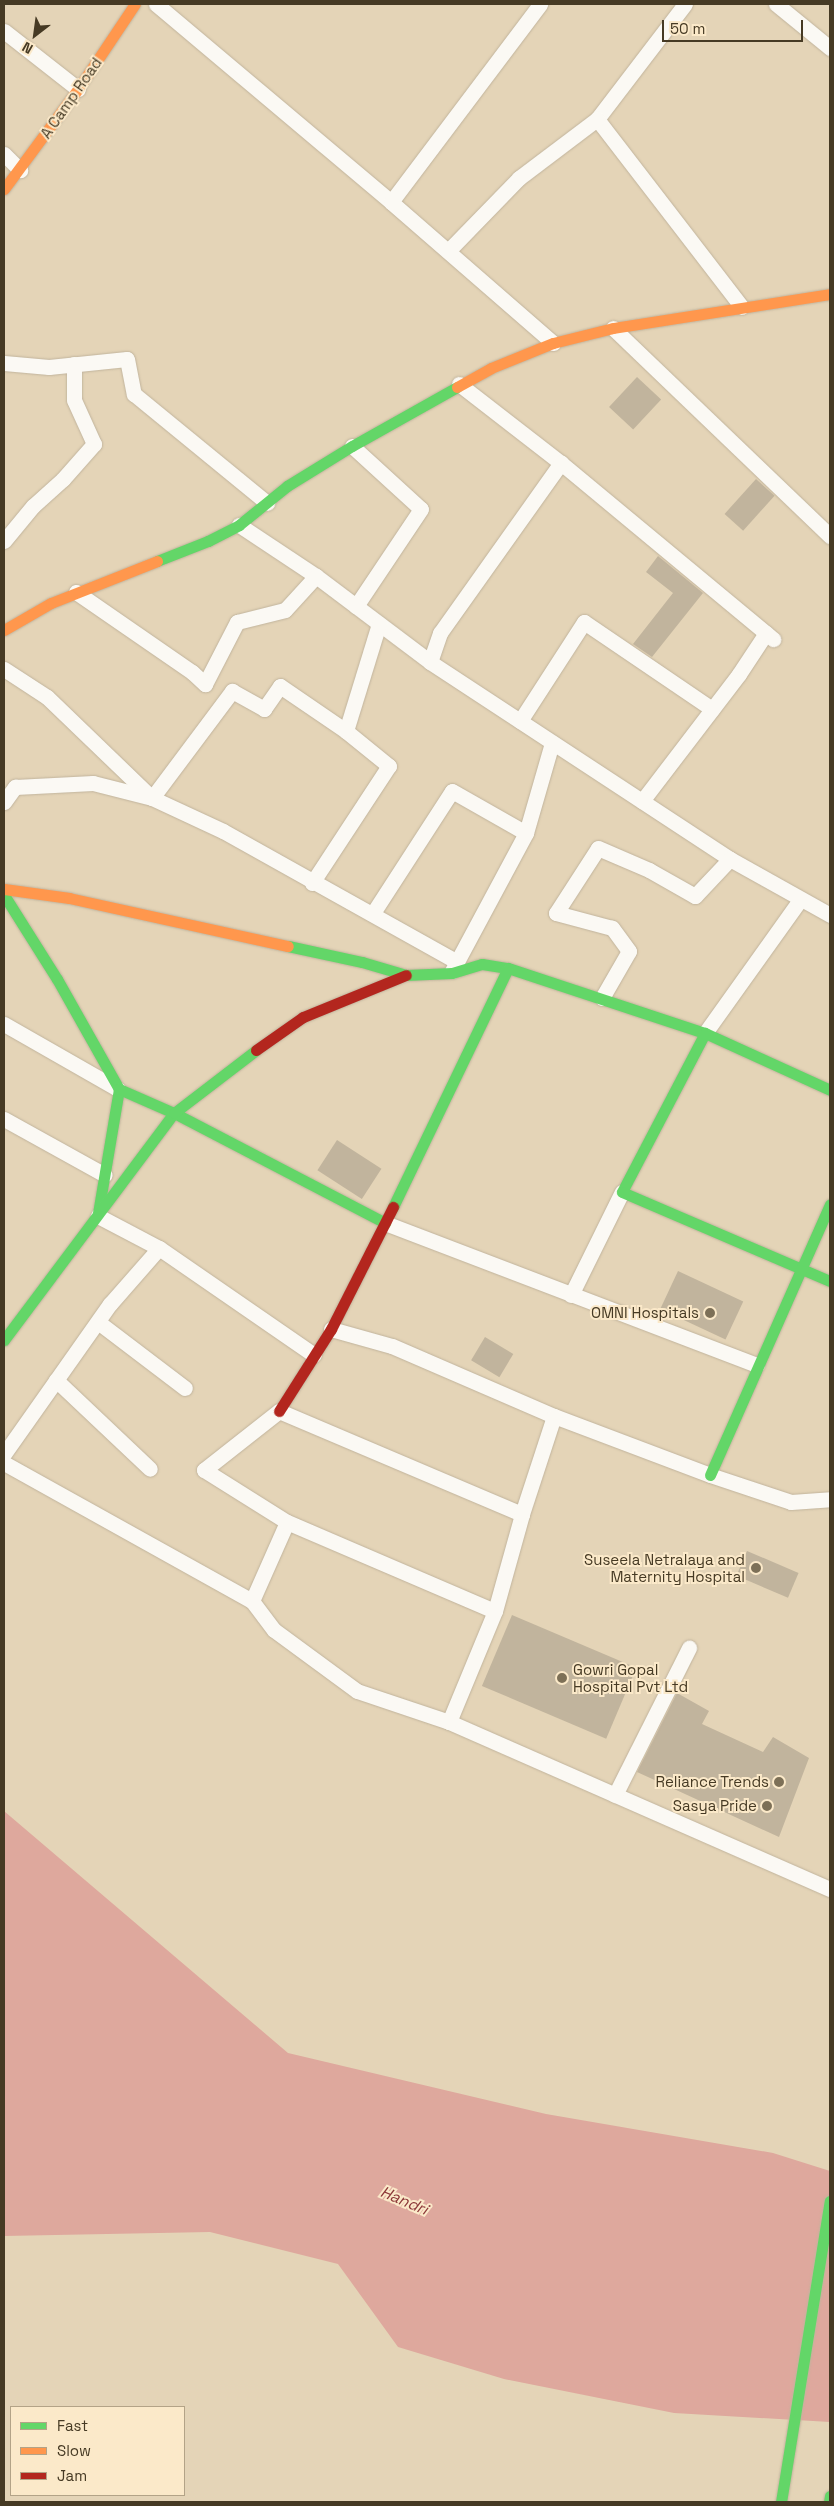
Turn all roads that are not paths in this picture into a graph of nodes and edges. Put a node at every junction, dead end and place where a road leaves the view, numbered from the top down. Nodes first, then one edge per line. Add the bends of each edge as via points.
1 (134, 4) edge
2 (156, 4) edge
3 (540, 4) edge
4 (685, 4) edge
5 (776, 4) edge
6 (4, 31) edge
7 (830, 48) edge
8 (78, 89) junction
9 (597, 119) junction
10 (4, 154) edge
11 (20, 170) junction
12 (4, 189) edge
13 (391, 202) junction
14 (448, 251) junction
15 (830, 294) edge
16 (742, 308) junction
17 (613, 328) junction
18 (553, 343) junction
19 (4, 364) edge
20 (74, 364) junction
21 (459, 384) junction
22 (352, 446) junction
23 (561, 463) junction
24 (267, 503) junction
25 (239, 525) junction
26 (830, 536) edge
27 (4, 541) edge
28 (316, 576) junction
29 (76, 592) junction
30 (356, 606) junction
31 (379, 624) junction
32 (4, 630) edge
33 (430, 662) junction
34 (4, 669) edge
35 (712, 709) junction
36 (520, 721) junction
37 (346, 731) junction
38 (552, 743) junction
39 (152, 798) junction
40 (642, 801) junction
41 (4, 802) edge
42 (526, 833) junction
43 (730, 859) junction
44 (312, 883) junction
45 (4, 889) edge
46 (4, 896) edge
47 (800, 900) junction
48 (373, 914) junction
49 (830, 915) edge
50 (454, 968) junction
51 (508, 968) junction
52 (406, 976) junction
53 (602, 998) junction
54 (4, 1024) edge
55 (705, 1033) junction
56 (119, 1089) junction
57 (830, 1090) edge
58 (174, 1113) junction
59 (4, 1119) edge
60 (105, 1175) junction
61 (622, 1192) junction
62 (830, 1204) edge
63 (98, 1216) junction
64 (385, 1223) junction
65 (158, 1248) junction
66 (800, 1269) junction
67 (830, 1281) edge
68 (571, 1295) junction
69 (98, 1322) junction
70 (330, 1329) junction
71 (4, 1340) edge
72 (314, 1355) junction
73 (757, 1365) junction
74 (56, 1380) junction
75 (186, 1388) dead end
76 (279, 1411) junction
77 (554, 1416) junction
78 (4, 1454) edge
79 (4, 1463) edge
80 (150, 1469) dead end
81 (710, 1475) junction
82 (830, 1499) edge
83 (522, 1514) junction
84 (287, 1522) junction
85 (252, 1601) junction
86 (494, 1611) junction
87 (689, 1648) dead end
88 (449, 1722) junction
89 (615, 1795) junction
90 (830, 1889) edge
91 (830, 2201) edge
92 (830, 2496) edge
93 (781, 2502) edge
94 (829, 2502) edge

1 - 8 street, A Camp Road
2 - 13 street
3 - 13 street
4 - 9 street
5 - 7 street
6 - 8 street
8 - 11 street, A Camp Road
9 - 14 street via 519,178
9 - 16 street
10 - 11 street
11 - 12 street, A Camp Road
13 - 14 street
14 - 18 street
15 - 16 street
16 - 17 street
17 - 18 street
17 - 26 street
18 - 21 street
19 - 20 street via 49,367
20 - 24 street via 127,359 134,394
20 - 27 street via 74,400 94,444 63,479 32,506
21 - 22 street
21 - 23 street
22 - 24 street via 287,486
22 - 30 street via 421,509
23 - 33 street via 440,633
23 - 35 street via 769,636
24 - 25 street
25 - 28 street
25 - 29 street via 208,541
28 - 29 street via 285,610 236,622 205,684
28 - 30 street
29 - 32 street
30 - 31 street
31 - 33 street
31 - 37 street
33 - 36 street
34 - 39 street via 47,697
35 - 36 street via 584,622
35 - 40 street
36 - 38 street
37 - 39 street via 280,686 264,709 232,691
37 - 44 street via 389,766
38 - 40 street
38 - 42 street
39 - 41 street via 93,783 15,787
39 - 44 street via 224,831
40 - 43 street
42 - 48 street via 452,791
42 - 50 street
43 - 47 street
43 - 53 street via 695,896 649,870 598,848 556,913 612,928 629,951
44 - 48 street
45 - 52 street via 69,898 362,962
46 - 56 street
47 - 49 street
47 - 55 street
48 - 50 street
50 - 51 street via 482,964
50 - 52 street
51 - 53 street
51 - 64 street
52 - 58 street via 303,1017
53 - 55 street
54 - 56 street
55 - 57 street
55 - 61 street
56 - 58 street
56 - 60 street
58 - 63 street
58 - 64 street
59 - 60 street
60 - 63 street
61 - 66 street
61 - 68 street
62 - 66 street
63 - 65 street
63 - 71 street
64 - 68 street
64 - 70 street
65 - 69 street
65 - 72 street
66 - 67 street
66 - 73 street
68 - 73 street
69 - 74 street
69 - 75 street
70 - 72 street
70 - 77 street via 392,1346
72 - 76 street
73 - 81 street
74 - 78 street
74 - 80 street
76 - 83 street
76 - 84 street via 204,1470
77 - 81 street
77 - 83 street
79 - 85 street
81 - 82 street via 791,1502
83 - 86 street
84 - 85 street
84 - 86 street
85 - 88 street via 274,1630 357,1691
86 - 88 street
87 - 89 street
88 - 89 street
89 - 90 street
91 - 93 street
92 - 94 street

